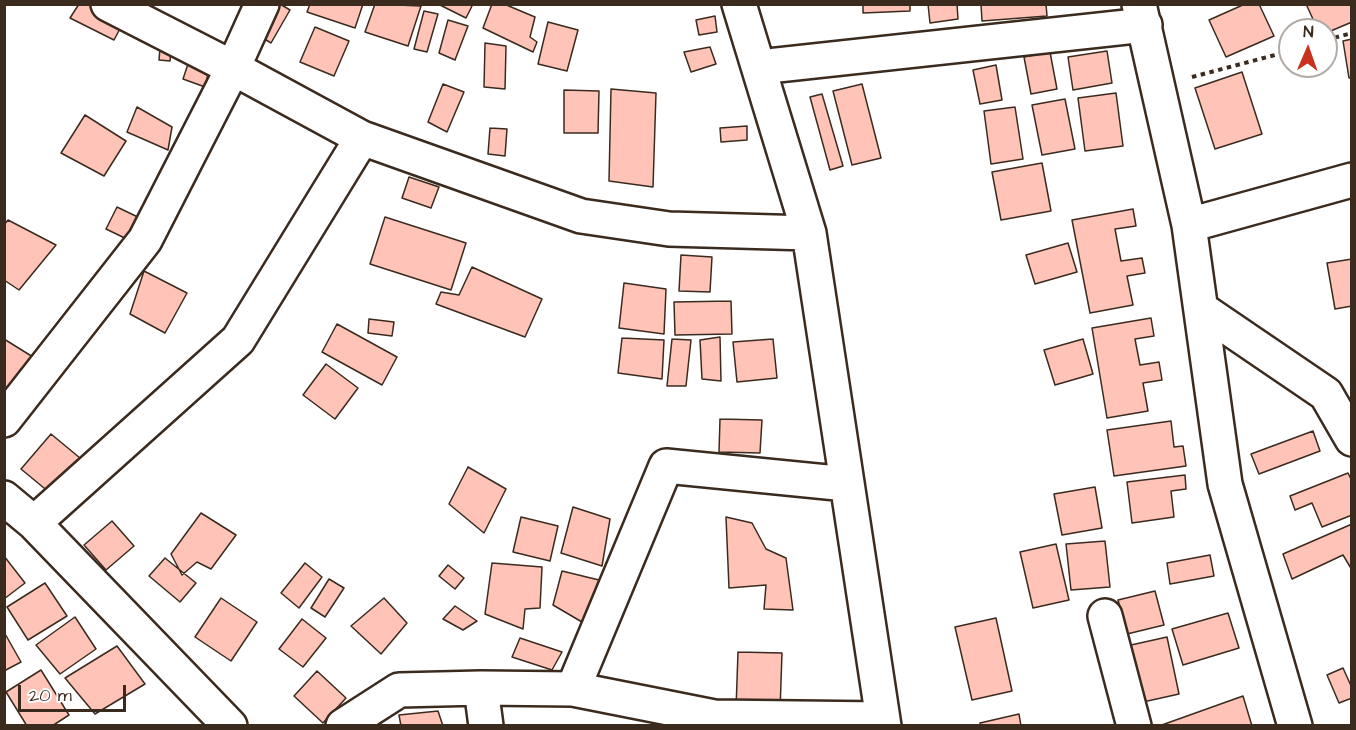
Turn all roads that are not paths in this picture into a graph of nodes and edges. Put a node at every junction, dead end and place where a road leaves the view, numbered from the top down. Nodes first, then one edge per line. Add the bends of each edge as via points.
1 (108, 4) edge
2 (262, 4) edge
3 (739, 4) edge
4 (1142, 15) edge
5 (759, 67) junction
6 (233, 68) junction
7 (362, 138) junction
8 (1352, 180) edge
9 (1189, 225) junction
10 (808, 233) junction
11 (1201, 309) junction
12 (4, 420) edge
13 (1352, 439) edge
14 (847, 484) junction
15 (4, 498) edge
16 (34, 522) junction
17 (1105, 616) dead end
18 (481, 688) junction
19 (573, 689) junction
20 (883, 722) edge
21 (230, 726) edge
22 (343, 726) edge
23 (486, 726) edge
24 (1134, 726) edge
25 (1295, 726) edge

1 - 6 street
2 - 6 street
3 - 5 street
4 - 5 street
4 - 9 street
5 - 10 street
6 - 7 street
6 - 12 street via 145,240
7 - 10 street via 580,216 669,229
7 - 16 street via 238,340
8 - 9 street
9 - 11 street
10 - 14 street
11 - 13 street via 1326,394
11 - 25 street via 1225,484
14 - 19 street via 666,466
14 - 20 street
15 - 16 street
16 - 21 street
17 - 24 street
18 - 19 street
18 - 22 street via 399,690
18 - 23 street
19 - 20 street via 714,717

